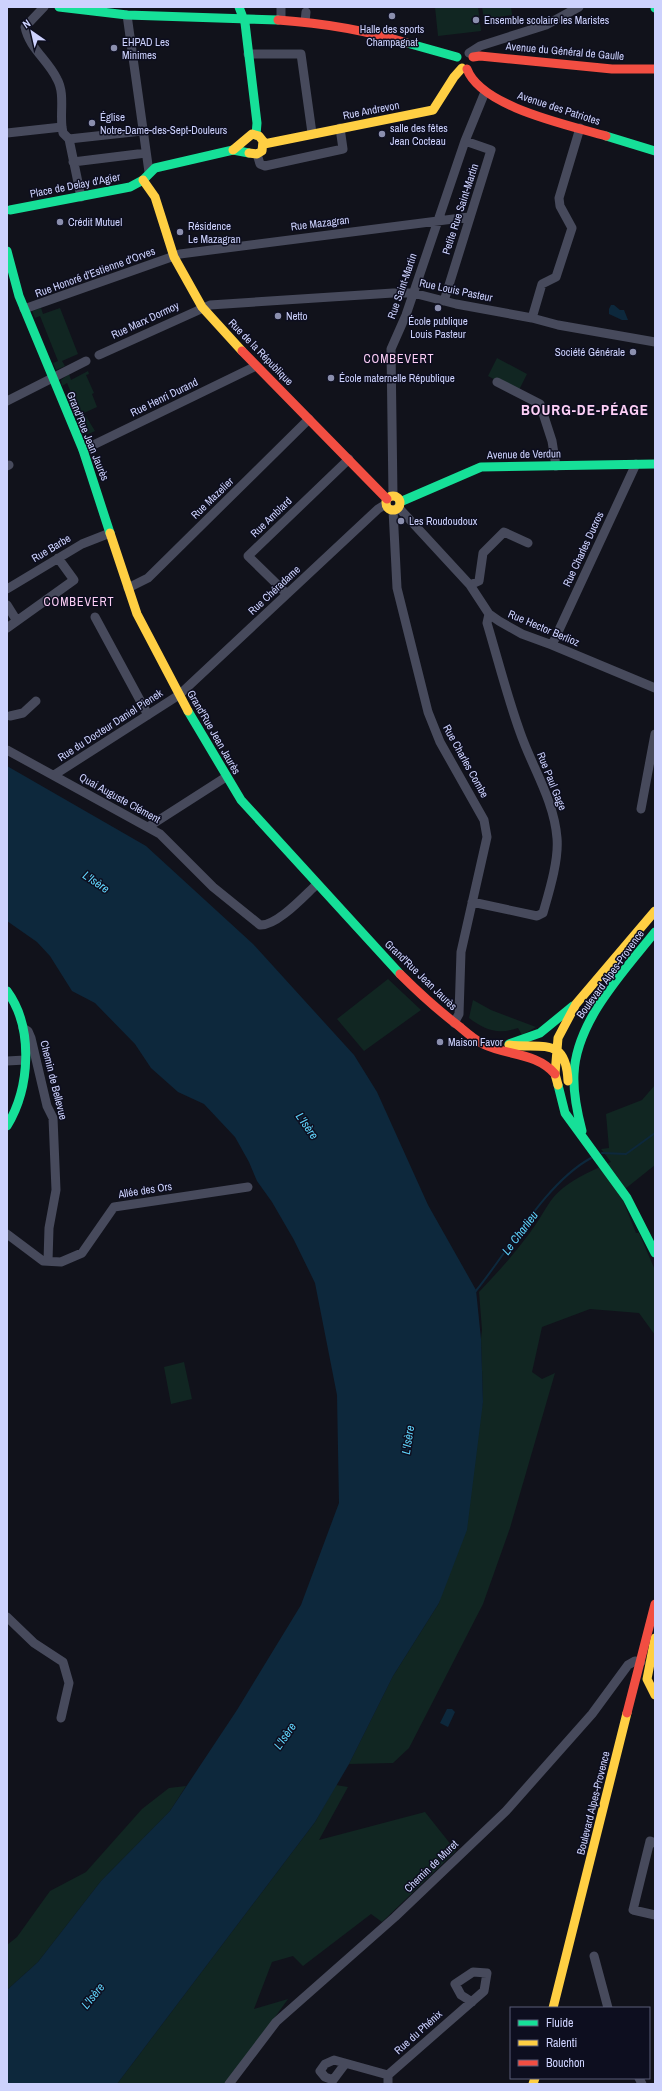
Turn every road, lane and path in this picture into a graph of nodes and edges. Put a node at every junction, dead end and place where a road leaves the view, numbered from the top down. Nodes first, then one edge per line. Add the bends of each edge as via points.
1 (44, 7) edge
2 (59, 7) edge
3 (239, 7) edge
4 (281, 7) edge
5 (579, 7) edge
6 (133, 12) edge
7 (306, 12) dead end
8 (243, 18) junction
9 (281, 19) junction
10 (305, 22) junction
11 (248, 54) junction
12 (471, 55) junction
13 (457, 57) junction
14 (464, 69) junction
15 (655, 69) edge
16 (485, 92) junction
17 (62, 127) junction
18 (340, 128) junction
19 (580, 128) junction
20 (142, 131) junction
21 (7, 133) edge
22 (312, 133) junction
23 (256, 134) junction
24 (69, 139) junction
25 (466, 141) junction
26 (264, 144) junction
27 (245, 148) junction
28 (655, 151) edge
29 (146, 153) junction
30 (257, 154) junction
31 (73, 162) junction
32 (146, 175) junction
33 (81, 197) junction
34 (8, 210) edge
35 (469, 217) junction
36 (437, 221) junction
37 (7, 251) edge
38 (174, 257) junction
39 (413, 293) junction
40 (444, 301) junction
41 (202, 307) junction
42 (24, 309) junction
43 (532, 318) junction
44 (655, 342) edge
45 (99, 355) dead end
46 (86, 361) dead end
47 (256, 366) junction
48 (52, 378) junction
49 (497, 382) dead end
50 (7, 401) edge
51 (310, 419) junction
52 (83, 450) junction
53 (349, 459) junction
54 (636, 464) junction
55 (655, 464) edge
56 (556, 466) junction
57 (393, 503) junction
58 (110, 533) junction
59 (528, 543) dead end
60 (58, 558) junction
61 (470, 585) junction
62 (128, 588) junction
63 (7, 589) edge
64 (287, 594) junction
65 (7, 605) edge
66 (490, 614) junction
67 (95, 617) dead end
68 (17, 621) junction
69 (7, 628) edge
70 (552, 645) junction
71 (655, 688) edge
72 (179, 695) junction
73 (36, 701) dead end
74 (148, 715) junction
75 (8, 717) edge
76 (655, 734) edge
77 (7, 750) edge
78 (54, 775) junction
79 (226, 777) junction
80 (640, 809) dead end
81 (148, 827) junction
82 (316, 885) junction
83 (472, 902) junction
84 (655, 912) edge
85 (655, 932) edge
86 (7, 991) edge
87 (576, 1004) junction
88 (454, 1022) junction
89 (23, 1028) junction
90 (462, 1030) junction
91 (505, 1045) junction
92 (556, 1048) junction
93 (25, 1060) junction
94 (7, 1061) edge
95 (555, 1074) junction
96 (574, 1100) junction
97 (7, 1126) edge
98 (592, 1149) junction
99 (248, 1187) dead end
100 (7, 1234) edge
101 (655, 1253) edge
102 (48, 1262) junction
103 (655, 1604) edge
104 (7, 1617) edge
105 (655, 1638) edge
106 (641, 1662) junction
107 (655, 1695) edge
108 (61, 1718) dead end
109 (655, 1843) edge
110 (655, 1915) edge
111 (594, 1956) dead end
112 (472, 2002) dead end
113 (553, 2007) edge
114 (608, 2007) edge
115 (345, 2064) dead end
116 (388, 2080) edge
117 (229, 2084) edge

1 - 17 street via 25,27 27,38 58,79 61,88
2 - 6 main road
3 - 8 main road
4 - 9 street
5 - 12 street via 546,25 480,46
6 - 8 main road
6 - 20 street
7 - 10 street
8 - 9 main road
8 - 11 main road
9 - 10 main road
10 - 13 main road via 371,32
11 - 22 street via 301,54
11 - 23 main road via 257,123
12 - 13 main road via 462,52
12 - 14 main road via 473,63
12 - 15 main road, Avenue du Général de Gaulle via 612,69
13 - 14 main road via 457,65
14 - 16 main road, Avenue des Patriotes
14 - 18 main road, Rue Andrevon via 455,74 434,110
16 - 19 main road, Avenue des Patriotes via 515,108
16 - 25 street, Rue Saint-Martin
17 - 21 street
17 - 24 street via 63,133
18 - 22 main road, Rue Andrevon
18 - 30 street via 343,149 265,166 260,164
19 - 28 main road, Avenue des Patriotes
19 - 43 street via 559,198 560,206 572,228 556,276 542,284
20 - 24 street
20 - 29 street
22 - 26 main road, Rue Andrevon
23 - 26 main road via 262,138
23 - 27 main road via 249,135
24 - 31 street
25 - 35 street, Petite Rue Saint-Martin via 491,150
25 - 36 street, Rue Saint-Martin
26 - 30 main road
27 - 30 main road
27 - 32 main road, Place de Delay d'Agier via 154,168
29 - 31 street
29 - 32 street
31 - 33 street
32 - 33 main road, Place de Delay d'Agier via 130,187
32 - 38 main road, Rue de la République
33 - 34 main road, Place de Delay d'Agier
35 - 36 street, Rue Mazagran
35 - 40 street, Petite Rue Saint-Martin
36 - 38 street, Rue Mazagran via 207,250
36 - 39 street, Rue Saint-Martin
37 - 42 main road, Grand'Rue Jean Jaurès
38 - 41 main road, Rue de la République
38 - 42 street, Rue Honoré d'Estienne d'Orves
39 - 40 street, Rue Louis Pasteur
39 - 41 street, Rue Louis Pasteur
39 - 57 street, Rue Saint-Martin via 391,349
40 - 43 street, Rue Louis Pasteur
41 - 45 street, Rue Marx Dormoy
41 - 47 main road, Rue de la République
42 - 48 main road, Grand'Rue Jean Jaurès via 30,315 44,348
43 - 44 street, Rue Louis Pasteur
46 - 48 street
47 - 51 main road, Rue de la République
47 - 52 street, Rue Henri Durand via 169,406
48 - 50 street
48 - 52 main road, Grand'Rue Jean Jaurès
49 - 56 street via 540,404 552,441
51 - 53 main road, Rue de la République
51 - 62 street, Rue Mazelier via 148,578
52 - 58 main road, Grand'Rue Jean Jaurès
53 - 57 main road, Rue de la République
53 - 64 street, Rue Amblard via 248,556
54 - 55 main road, Avenue de Verdun
54 - 56 main road, Avenue de Verdun
54 - 70 street, Rue Charles Ducros
56 - 57 main road, Avenue de Verdun via 481,467
57 - 61 street, Rue Hector Berlioz
57 - 64 street, Rue Chéradame via 378,509
57 - 83 street, Rue Charles Combe via 397,588 428,712 440,742 484,820 487,837
58 - 60 street, Rue Barbe via 82,544
58 - 62 main road, Grand'Rue Jean Jaurès
59 - 61 street via 504,532 483,552 479,581
60 - 63 street, Rue Barbe
60 - 68 street via 74,580
61 - 66 street, Rue Hector Berlioz
62 - 72 main road, Grand'Rue Jean Jaurès via 148,639
64 - 72 street, Rue Chéradame
65 - 68 street
66 - 70 street, Rue Hector Berlioz via 522,634
66 - 83 street, Rue Paul Gage via 487,623 517,724 550,805 558,840 551,886 543,913 537,916
67 - 74 street
68 - 69 street
70 - 71 street, Rue Hector Berlioz
72 - 74 street, Rue du Docteur Daniel Pienek
72 - 79 main road, Grand'Rue Jean Jaurès
73 - 75 street via 23,713
74 - 78 street, Rue du Docteur Daniel Pienek
76 - 80 street
77 - 78 street, Quai Auguste Clément
78 - 81 street, Quai Auguste Clément
79 - 81 street
79 - 82 main road, Grand'Rue Jean Jaurès via 241,800
81 - 82 street, Quai Auguste Clément via 160,834 213,887 260,925 266,926 275,921
82 - 88 main road, Grand'Rue Jean Jaurès via 400,975
83 - 88 street, Rue Charles Combe via 461,952 459,1014
84 - 87 main road, Boulevard Alpes-Provence
85 - 96 main road, Boulevard Alpes-Provence via 587,1025 577,1050 573,1079
86 - 89 main road via 19,1010
87 - 91 main road via 540,1033
87 - 92 main road, Boulevard Alpes-Provence via 562,1029
88 - 90 main road, Grand'Rue Jean Jaurès
89 - 93 main road
89 - 102 street, Chemin de Bellevue via 28,1031 31,1038 47,1106 53,1118 56,1190 48,1228
90 - 91 main road
90 - 95 main road via 501,1052 540,1061
91 - 92 main road
92 - 95 main road, Boulevard Alpes-Provence
92 - 96 main road via 567,1061 568,1086
93 - 94 street
93 - 97 main road via 22,1092 14,1116
95 - 98 main road, Boulevard Alpes-Provence via 565,1113
96 - 98 main road via 579,1121
98 - 101 main road via 627,1198
99 - 102 street, Allée des Ors via 114,1207 82,1253 61,1262
100 - 102 street
103 - 106 main road, Boulevard Alpes-Provence
104 - 108 street via 34,1643 63,1662 69,1683
105 - 107 main road via 647,1679
106 - 113 main road, Boulevard Alpes-Provence
106 - 117 street, Chemin de Muret via 635,1661 628,1665 592,1714 506,1812 395,1918 276,2022
109 - 110 street via 650,1842 634,1910
111 - 114 street
112 - 116 street, Rue du Phénix
115 - 116 street

